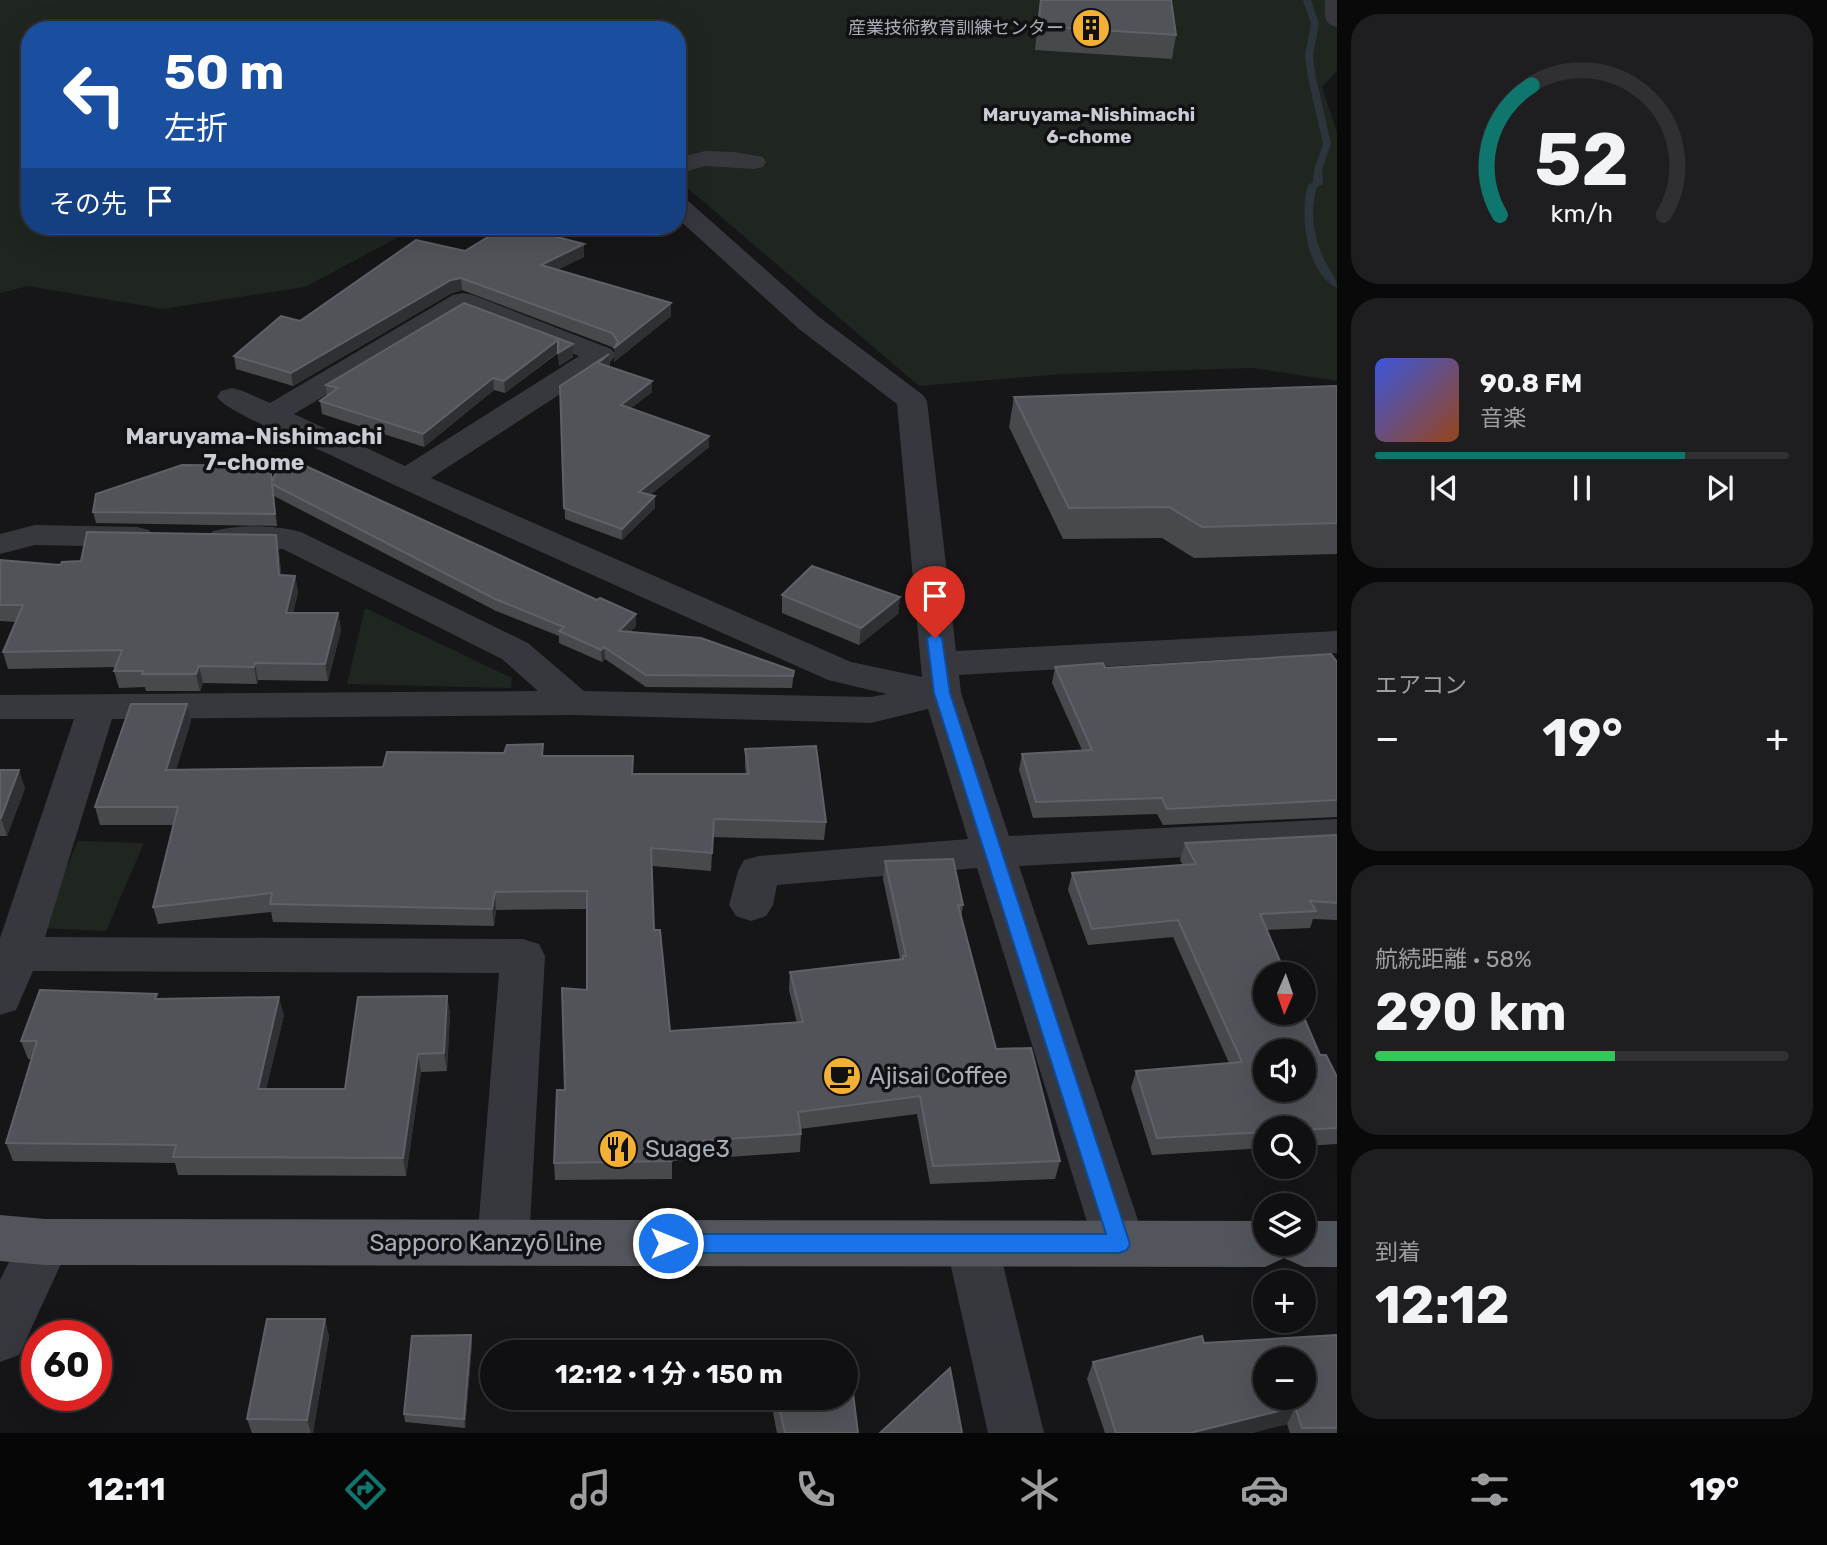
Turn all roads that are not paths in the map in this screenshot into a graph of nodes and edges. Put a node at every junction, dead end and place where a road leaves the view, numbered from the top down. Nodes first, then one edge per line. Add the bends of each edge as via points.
1 (1335, 0) edge
2 (1337, 21) edge
3 (754, 162) dead end
4 (686, 163) edge
5 (686, 212) edge
6 (232, 397) dead end
7 (270, 416) junction
8 (407, 480) junction
9 (0, 544) edge
10 (1337, 642) edge
11 (940, 678) junction
12 (575, 703) junction
13 (0, 707) edge
14 (97, 707) junction
15 (1337, 834) edge
16 (994, 852) junction
17 (751, 905) dead end
18 (17, 954) junction
19 (0, 996) edge
20 (22, 1240) edge
21 (503, 1243) junction
22 (972, 1244) junction
23 (1119, 1244) junction
24 (1253, 1244) edge
25 (1316, 1244) edge
26 (1337, 1244) edge
27 (0, 1337) edge
28 (1016, 1433) edge

1 - 2 street
3 - 4 street
5 - 11 street via 809,323 912,401
6 - 7 street
7 - 8 street
7 - 8 street via 463,300 601,355
8 - 11 street via 841,671
9 - 12 street via 35,535 289,539 515,651
10 - 11 street
11 - 12 street via 871,710
11 - 16 street
12 - 14 street
13 - 14 street
14 - 18 street
15 - 16 street
16 - 17 street via 759,871
16 - 23 street
18 - 19 street
18 - 21 street via 523,956
20 - 21 main road, Sapporo Kanzyō Line
20 - 27 street
21 - 22 main road, Sapporo Kanzyō Line
22 - 23 main road, Sapporo Kanzyō Line
22 - 28 street
23 - 24 main road, Sapporo Kanzyō Line
25 - 26 main road

